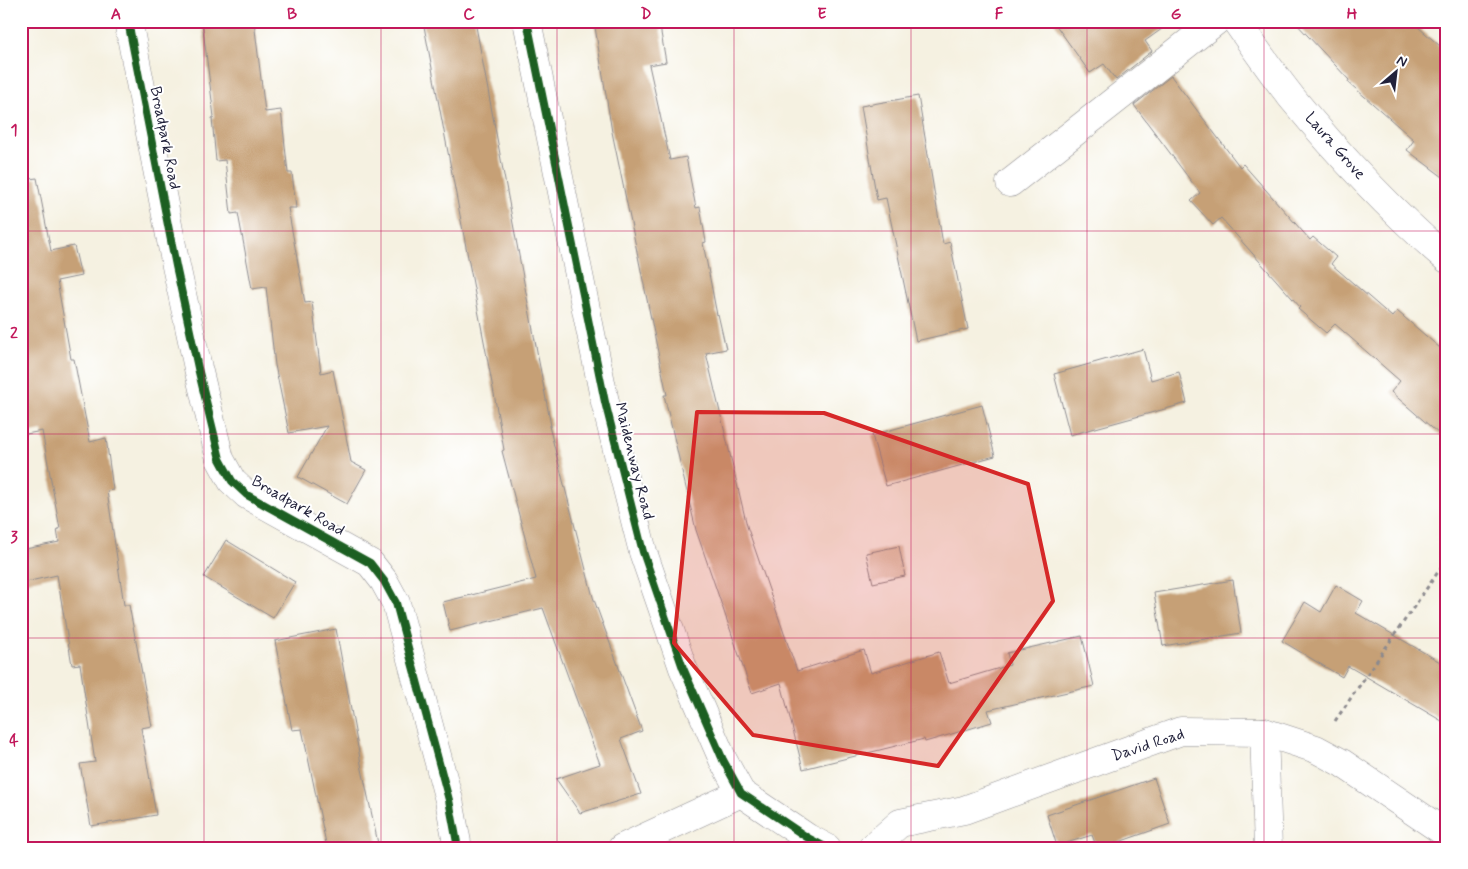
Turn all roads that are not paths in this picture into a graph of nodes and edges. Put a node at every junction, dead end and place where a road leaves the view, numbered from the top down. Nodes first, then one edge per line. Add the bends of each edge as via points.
1 (128, 21) edge
2 (527, 21) edge
3 (1216, 21) edge
4 (1236, 21) edge
5 (1010, 182) dead end
6 (1447, 259) edge
7 (1264, 732) junction
8 (742, 793) junction
9 (1447, 834) edge
10 (458, 848) edge
11 (622, 848) edge
12 (826, 848) edge
13 (872, 848) edge
14 (1268, 848) edge

1 - 10 street, Broadpark Road via 176,266 220,459 232,481 247,495 370,563 384,581 396,603 449,800
2 - 8 street, Maidenway Road via 605,402 643,552 683,668 723,760
3 - 5 street
4 - 6 street, Laura Grove via 1291,97 1356,172 1415,232
7 - 9 street, David Road via 1316,749 1342,762
7 - 13 street, David Road via 1181,731 964,810 900,823
7 - 14 street
8 - 11 street
8 - 12 street, Maidenway Road

